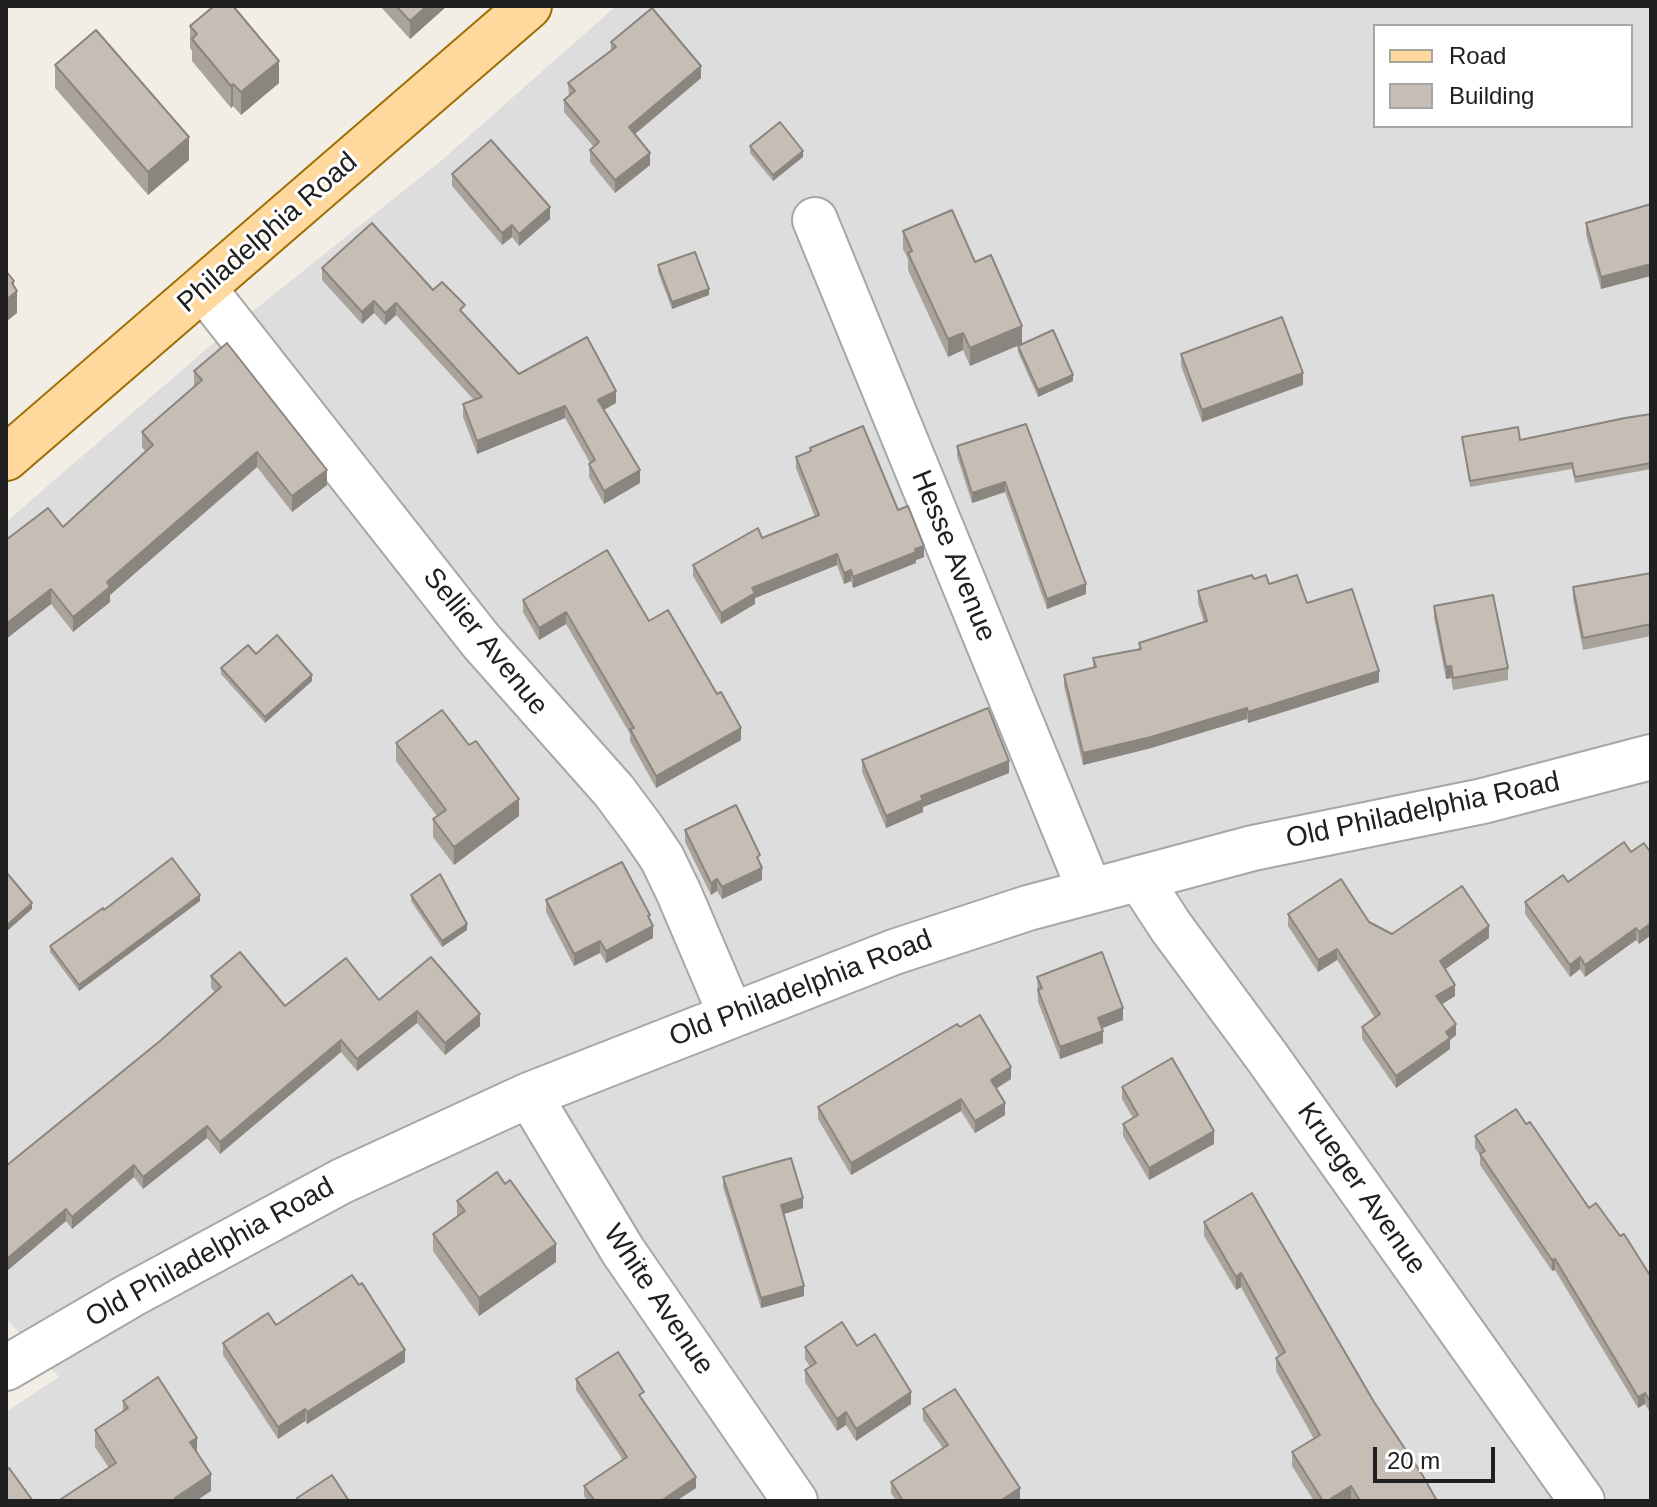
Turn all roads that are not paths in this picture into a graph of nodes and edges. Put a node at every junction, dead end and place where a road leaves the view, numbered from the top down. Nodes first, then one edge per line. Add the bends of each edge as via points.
1 (529, 6) edge
2 (815, 220) dead end
3 (204, 289) junction
4 (6, 458) edge
5 (1651, 757) edge
6 (1139, 878) junction
7 (1090, 891) junction
8 (731, 1015) junction
9 (529, 1095) junction
10 (6, 1368) edge
11 (795, 1501) edge
12 (1582, 1501) edge

1 - 3 main road, Philadelphia Road
2 - 7 street, Hesse Avenue
3 - 4 main road, Philadelphia Road
3 - 8 street, Sellier Avenue via 481,641 643,830 678,891
5 - 6 street, Old Philadelphia Road via 1483,801 1253,848
6 - 7 street, Old Philadelphia Road
6 - 12 street, Krueger Avenue
7 - 8 street, Old Philadelphia Road via 894,952
8 - 9 street, Old Philadelphia Road
9 - 10 street, Old Philadelphia Road via 232,1238
9 - 11 street, White Avenue via 623,1251

